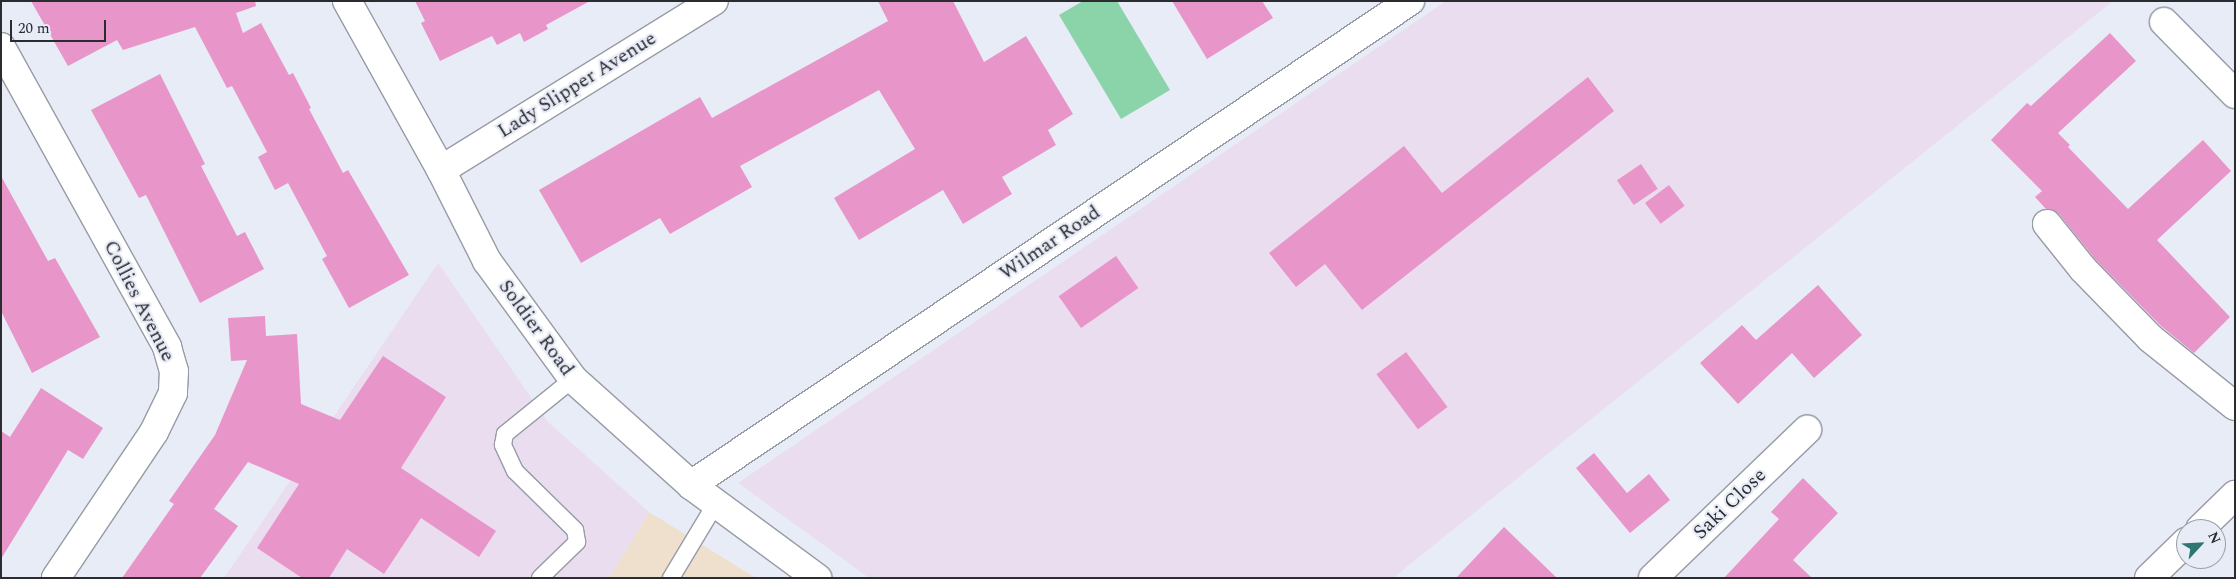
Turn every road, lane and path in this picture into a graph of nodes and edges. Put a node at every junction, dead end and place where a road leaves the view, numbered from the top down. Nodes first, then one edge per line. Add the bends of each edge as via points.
1 (347, 1) edge
2 (714, 1) edge
3 (1410, 1) edge
4 (686, 8) edge
5 (2164, 22) dead end
6 (1, 47) edge
7 (2235, 94) edge
8 (441, 170) junction
9 (2047, 224) dead end
10 (573, 379) junction
11 (2235, 406) edge
12 (1807, 430) dead end
13 (691, 485) junction
14 (2235, 495) edge
15 (716, 503) junction
16 (2210, 519) edge
17 (2176, 552) edge
18 (56, 578) edge
19 (540, 578) edge
20 (671, 578) edge
21 (817, 578) edge
22 (1653, 578) edge
23 (2149, 578) edge

1 - 8 street, Soldier Road
2 - 4 street, Lady Slipper Avenue
3 - 13 street, Wilmar Road
4 - 8 street, Lady Slipper Avenue
5 - 7 street
6 - 18 street, Collies Avenue via 167,347 174,371 173,394 154,432
8 - 10 street, Soldier Road via 487,261
9 - 11 street via 2083,269 2150,338
10 - 13 street, Soldier Road
10 - 19 lane via 505,434 503,445 515,471 575,530 577,542
12 - 22 street, Saki Close
13 - 15 street, Soldier Road
14 - 16 street
15 - 20 lane
15 - 21 street, Soldier Road
17 - 23 street

